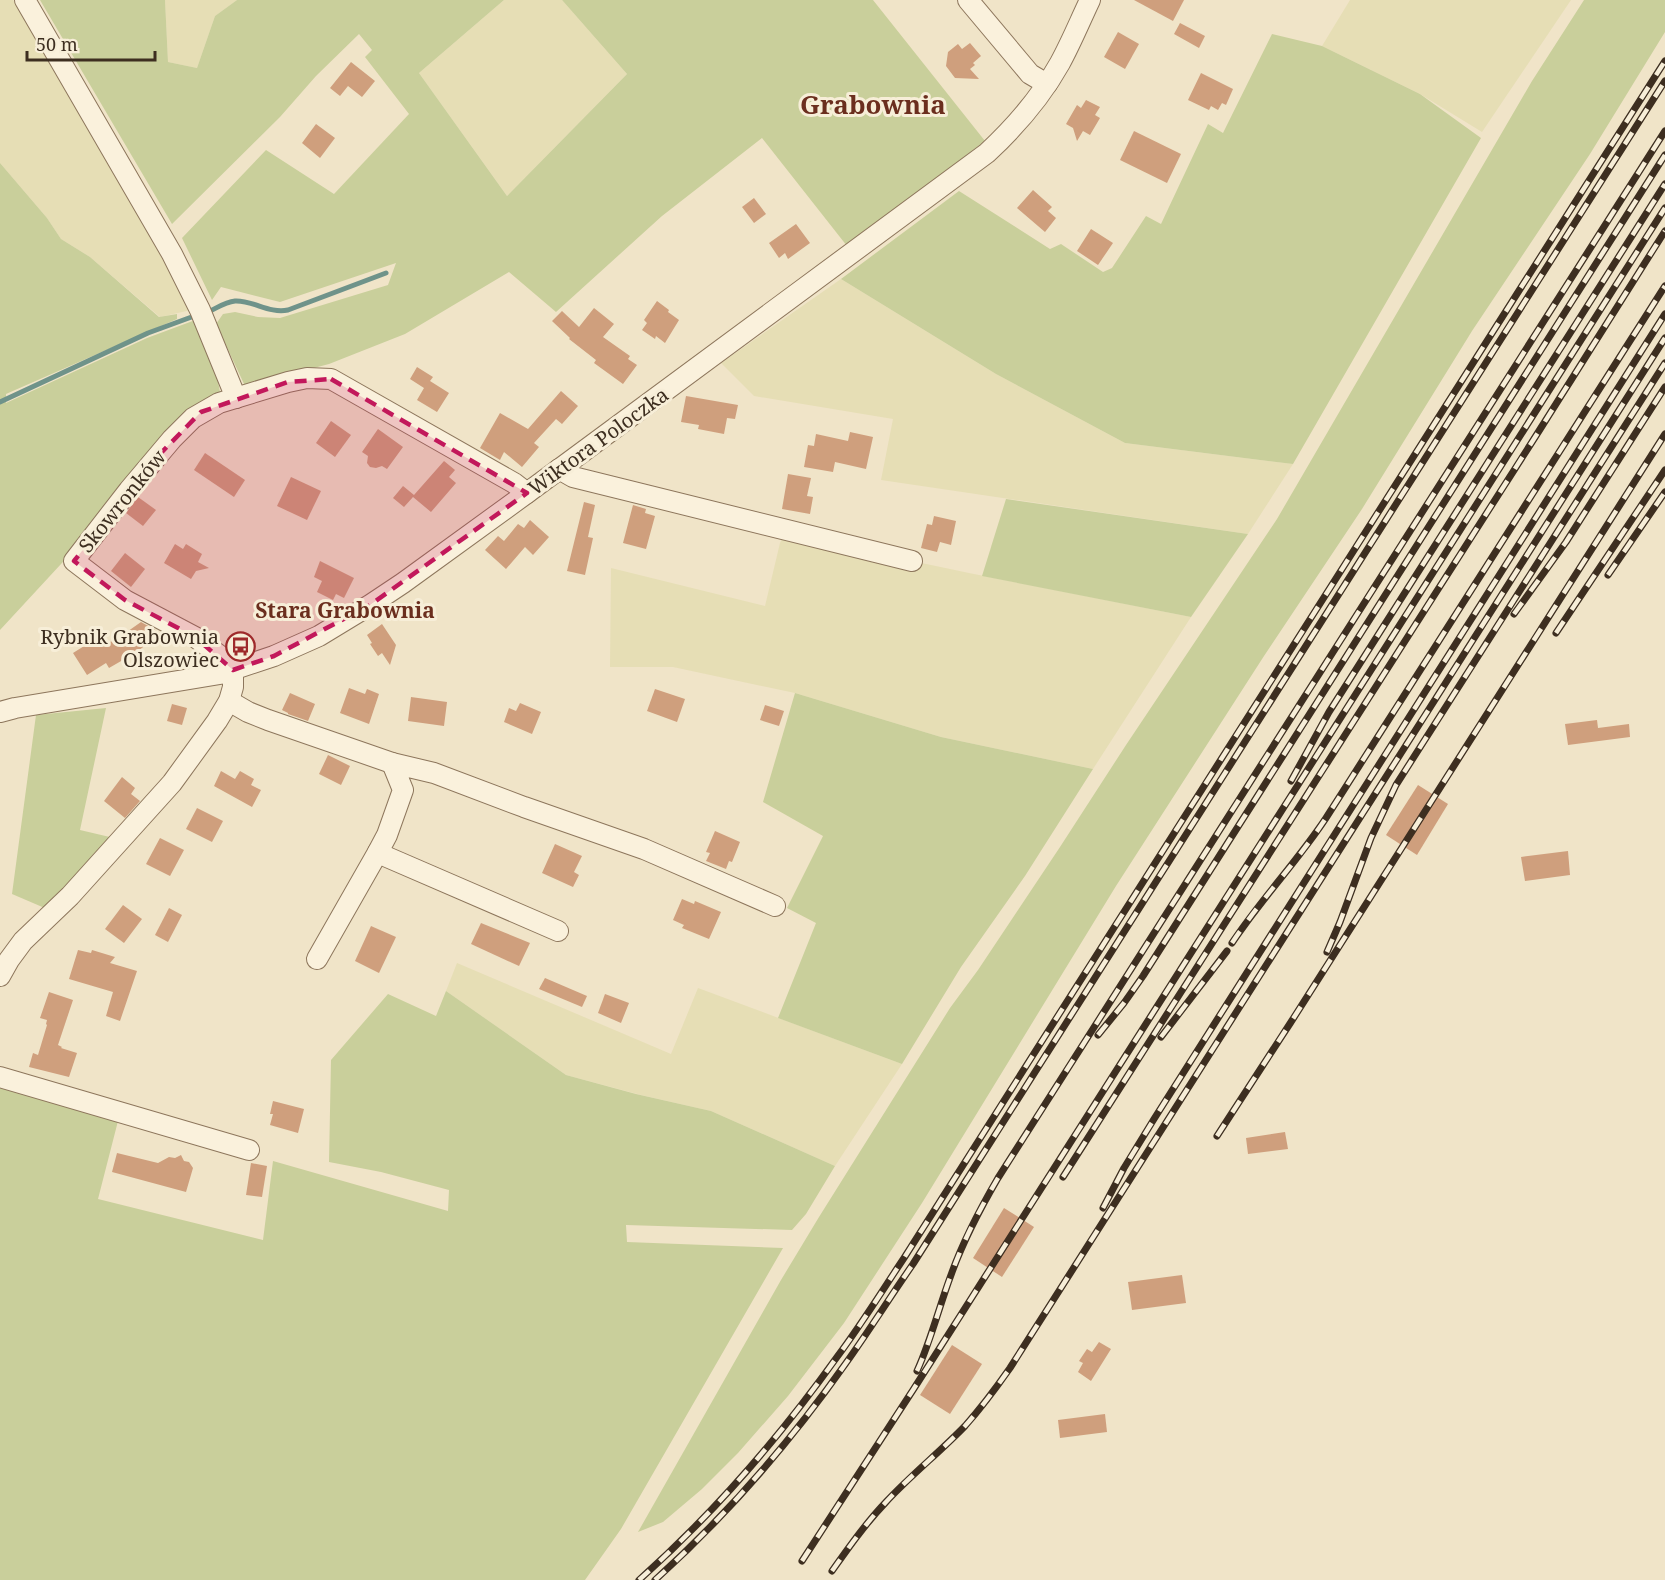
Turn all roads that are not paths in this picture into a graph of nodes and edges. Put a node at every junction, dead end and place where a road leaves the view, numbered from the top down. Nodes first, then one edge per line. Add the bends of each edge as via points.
1 (25, 0) edge
2 (968, 0) edge
3 (1090, 0) edge
4 (1047, 84) junction
5 (236, 398) junction
6 (559, 469) junction
7 (527, 493) junction
8 (912, 561) dead end
9 (233, 670) junction
10 (229, 701) junction
11 (0, 712) edge
12 (392, 763) junction
13 (378, 852) junction
14 (775, 906) dead end
15 (558, 931) dead end
16 (317, 959) dead end
17 (0, 976) edge
18 (0, 1077) edge
19 (249, 1150) dead end

1 - 5 street via 172,254
2 - 4 street via 1030,74
3 - 4 street, Wiktora Poloczka
4 - 6 street, Wiktora Poloczka via 1016,124 975,162
5 - 7 street, Skowronków via 307,378 331,379
5 - 9 street, Skowronków via 210,408 186,424 74,561 124,600 195,636
6 - 7 street, Wiktora Poloczka
6 - 8 street via 573,477
7 - 9 street, Wiktora Poloczka via 337,626 288,651
9 - 10 street
9 - 11 street, Wiktora Poloczka
10 - 12 street via 268,720
10 - 17 street via 172,783 23,942
12 - 13 street via 403,790
12 - 14 street via 434,773 644,849
13 - 15 street
13 - 16 street
18 - 19 street

